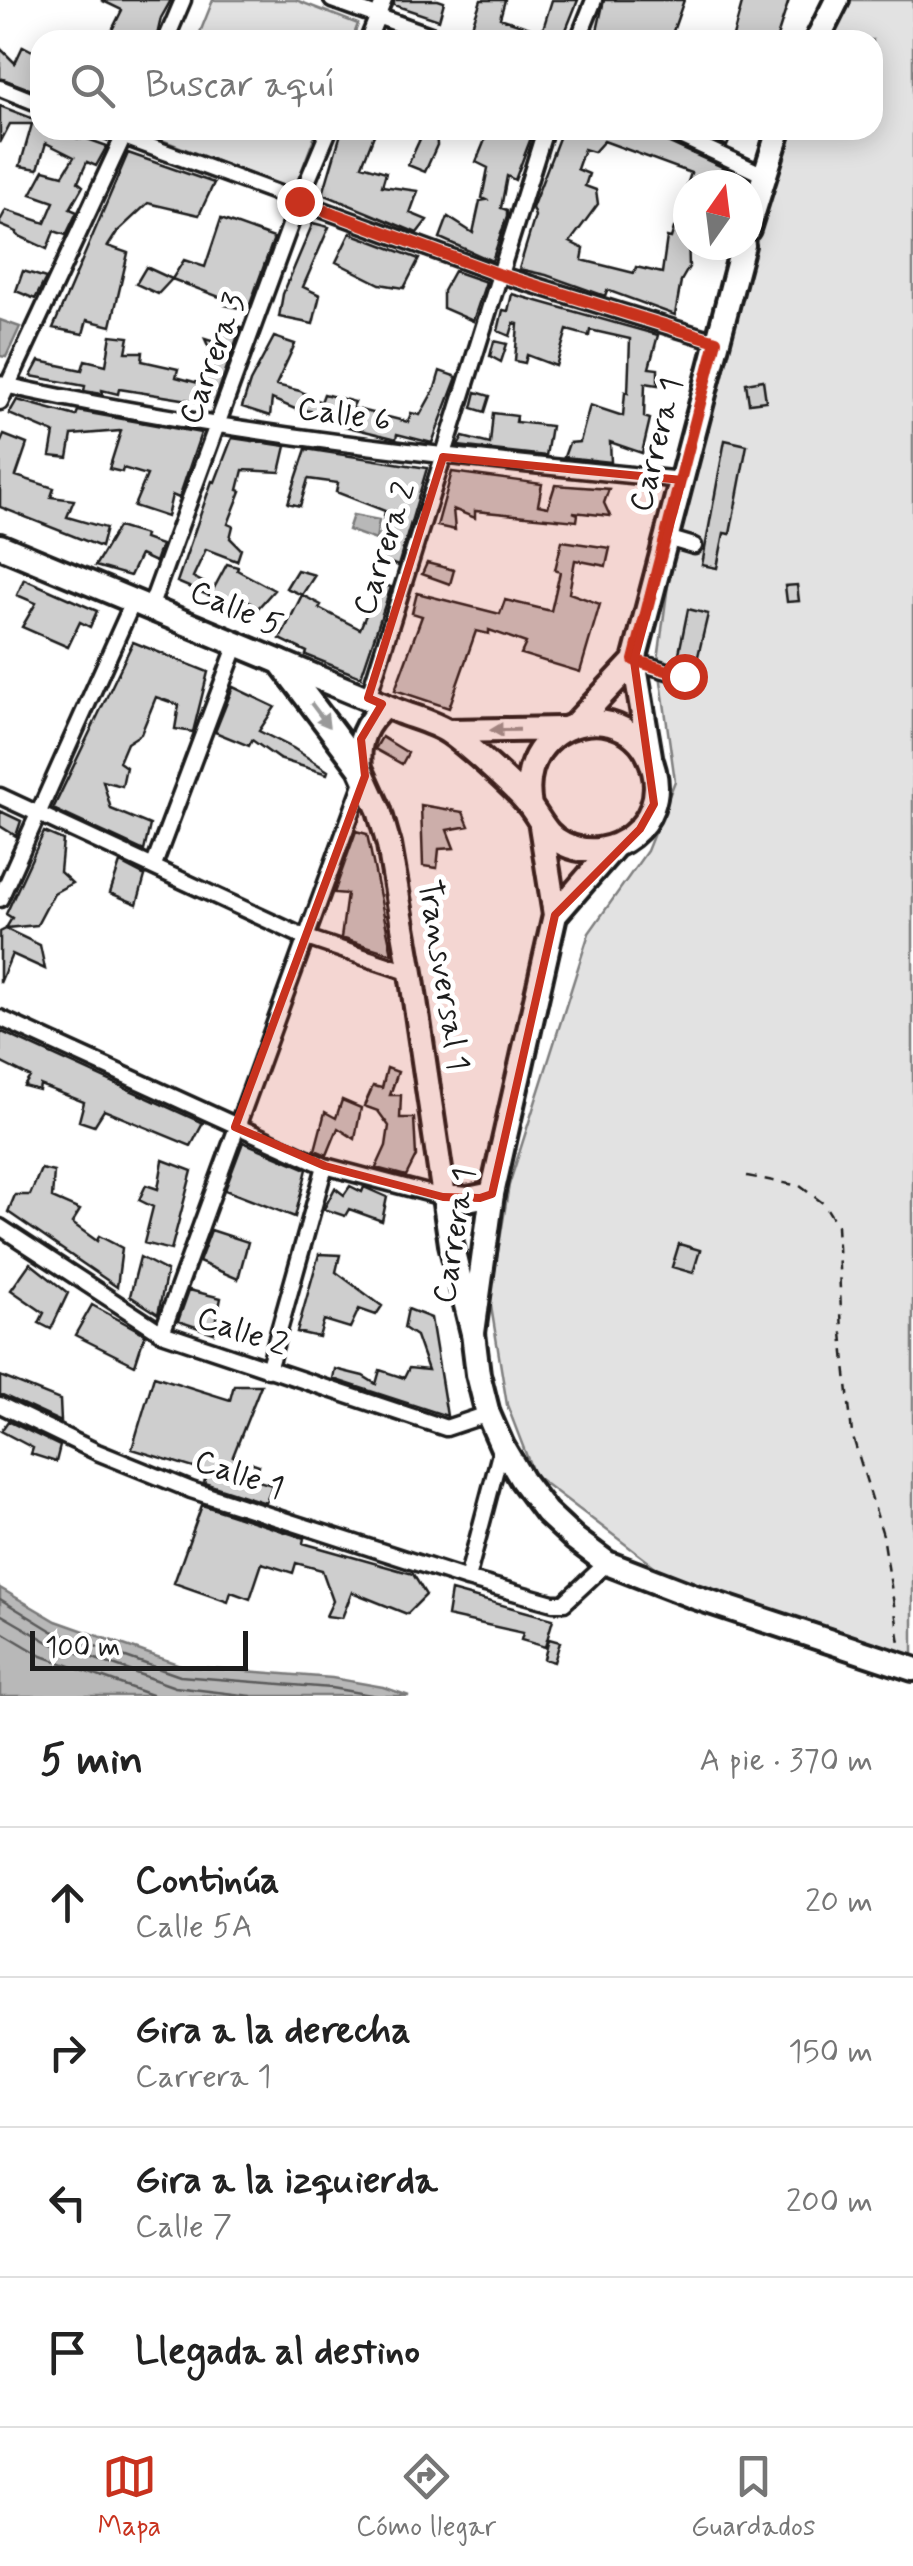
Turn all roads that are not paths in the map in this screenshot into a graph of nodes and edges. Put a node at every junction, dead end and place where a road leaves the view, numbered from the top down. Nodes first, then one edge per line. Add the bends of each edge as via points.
1 (184, 0) edge
2 (332, 0) edge
3 (384, 0) edge
4 (594, 0) edge
5 (837, 0) edge
6 (378, 17) junction
7 (170, 30) edge
8 (372, 30) edge
9 (415, 30) edge
10 (582, 30) edge
11 (822, 30) edge
12 (0, 88) edge
13 (30, 100) edge
14 (122, 140) edge
15 (141, 140) edge
16 (325, 140) edge
17 (542, 140) edge
18 (688, 140) edge
19 (776, 140) edge
20 (764, 175) junction
21 (763, 178) edge
22 (299, 201) junction
23 (740, 260) edge
24 (498, 274) junction
25 (716, 341) junction
26 (4, 384) edge
27 (0, 402) edge
28 (219, 424) junction
29 (444, 457) junction
30 (682, 480) junction
31 (667, 538) junction
32 (0, 546) edge
33 (694, 546) dead end
34 (142, 605) junction
35 (237, 644) junction
36 (634, 660) junction
37 (280, 662) junction
38 (684, 676) dead end
39 (376, 702) junction
40 (568, 726) junction
41 (448, 731) junction
42 (650, 760) junction
43 (362, 772) junction
44 (0, 796) edge
45 (40, 815) junction
46 (536, 816) junction
47 (615, 846) junction
48 (154, 866) junction
49 (0, 900) edge
50 (555, 915) junction
51 (304, 938) junction
52 (412, 973) junction
53 (0, 1018) edge
54 (235, 1127) junction
55 (325, 1166) junction
56 (492, 1194) junction
57 (443, 1198) junction
58 (0, 1227) edge
59 (472, 1332) junction
60 (162, 1333) junction
61 (268, 1370) junction
62 (0, 1405) edge
63 (488, 1414) junction
64 (502, 1446) junction
65 (607, 1563) junction
66 (467, 1579) junction
67 (909, 1668) edge

1 - 7 street
2 - 6 street
3 - 6 street
4 - 10 street
5 - 11 main road
6 - 8 street
6 - 9 street
12 - 13 street
14 - 26 street
15 - 22 street
16 - 22 street, Carrera 3
17 - 24 street, Carrera 2
18 - 20 street
19 - 20 main road
20 - 21 main road
22 - 24 street
22 - 28 street, Carrera 3
23 - 25 main road, Carrera 1
24 - 25 street
24 - 29 street, Carrera 2
25 - 30 main road, Carrera 1
26 - 27 street
26 - 28 street, Calle 6
28 - 29 street, Calle 6
28 - 34 street, Carrera 3
29 - 30 street, Calle 6
29 - 39 street, Carrera 2
30 - 31 main road, Carrera 1
31 - 33 street
31 - 36 main road, Carrera 1
32 - 34 main road, Calle 5
34 - 35 main road, Calle 5
34 - 45 street, Carrera 3
35 - 37 main road, Calle 5
35 - 48 street
36 - 38 street
36 - 40 main road, Carrera 1
36 - 42 main road, Carrera 1
37 - 39 main road, Calle 5
37 -> 43 main road, Transversal 1
39 - 41 main road, Calle 5
39 - 43 main road via 359,754
40 -> 41 main road, Calle 5
40 - 42 main road via 619,728
40 - 46 main road via 532,762 528,776
41 - 46 main road, Calle 5
42 - 47 main road via 654,804 640,830
43 - 51 street
43 - 52 main road, Transversal 1 via 389,846
44 - 45 street
45 - 48 street
45 - 49 street, Carrera 3
46 - 47 main road via 575,848
46 - 50 main road, Carrera 1
47 - 50 main road, Carrera 1
48 - 51 street
50 - 56 main road, Carrera 1
51 - 52 street
51 - 54 street
52 - 57 main road, Transversal 1
53 - 54 street
54 - 55 street
54 - 60 street
55 - 57 street
55 - 61 street
56 - 57 main road
56 - 59 main road, Carrera 1
57 - 59 main road, Transversal 1
58 - 60 street, Calle 2
59 - 63 main road
60 - 61 street, Calle 2
61 - 63 street, Calle 2 via 446,1428
62 - 66 street, Calle 1 via 191,1490
63 - 64 main road
64 - 65 main road via 546,1512
64 - 66 street
65 - 66 street, Calle 1 via 559,1605
65 - 67 main road

